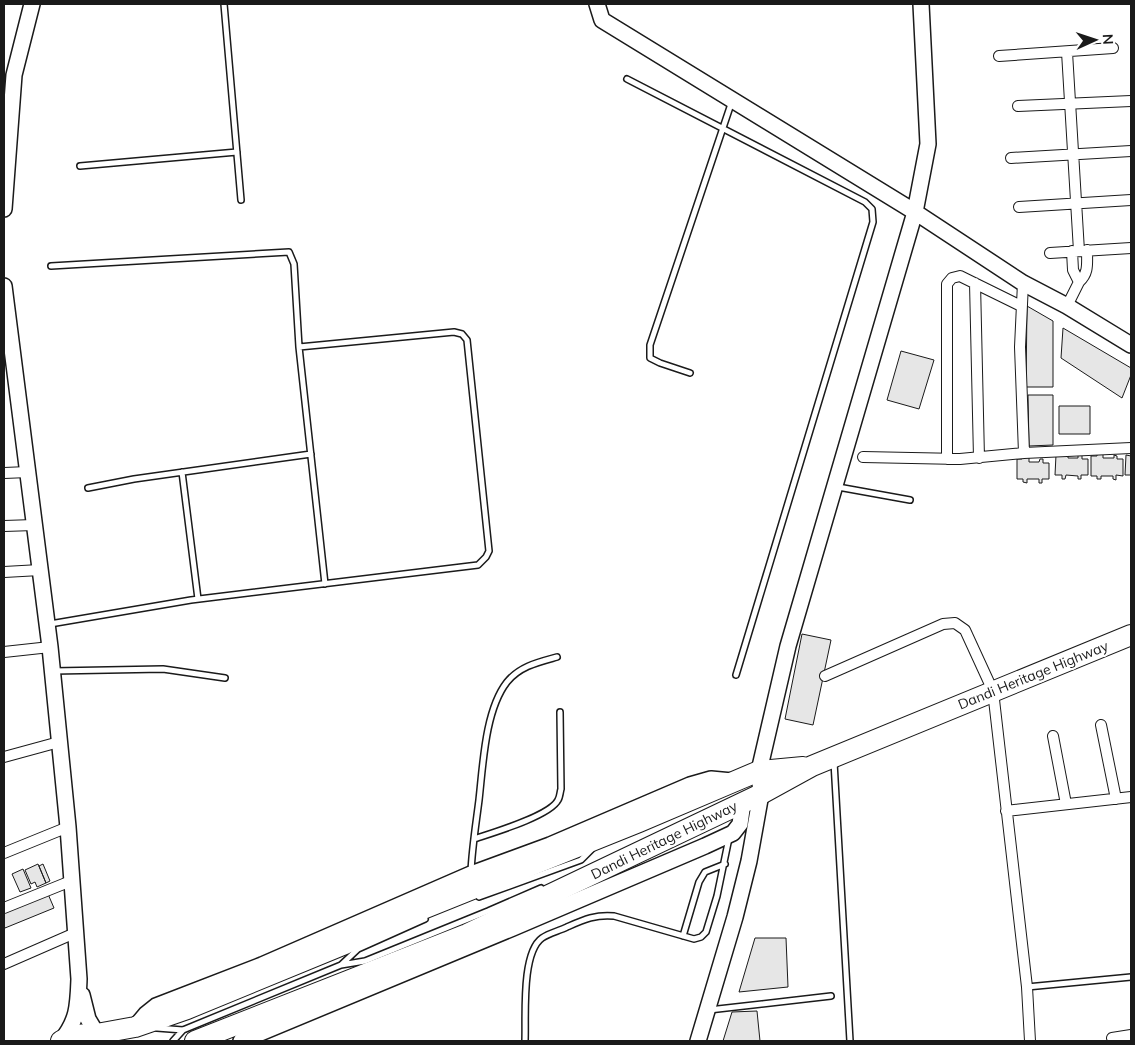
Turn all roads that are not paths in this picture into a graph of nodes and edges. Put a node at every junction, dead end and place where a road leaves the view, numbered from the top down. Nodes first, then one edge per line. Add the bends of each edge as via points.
1 (32, 4) edge
2 (224, 4) edge
3 (597, 4) edge
4 (921, 4) edge
5 (1113, 48) dead end
6 (1067, 52) junction
7 (999, 56) dead end
8 (627, 79) dead end
9 (732, 100) junction
10 (1131, 101) edge
11 (1071, 104) junction
12 (1018, 106) dead end
13 (723, 128) junction
14 (1131, 151) edge
15 (237, 152) junction
16 (1074, 154) junction
17 (1011, 158) dead end
18 (80, 166) dead end
19 (241, 200) dead end
20 (1131, 200) edge
21 (1076, 204) junction
22 (1019, 208) dead end
23 (4, 209) edge
24 (915, 212) junction
25 (1131, 248) edge
26 (1079, 251) junction
27 (1050, 253) dead end
28 (51, 266) dead end
29 (1079, 282) junction
30 (975, 283) junction
31 (1024, 283) junction
32 (4, 288) edge
33 (1021, 306) junction
34 (1068, 306) junction
35 (1131, 345) edge
36 (8, 346) edge
37 (299, 347) junction
38 (690, 374) dead end
39 (1131, 448) edge
40 (1024, 453) junction
41 (311, 454) junction
42 (863, 457) dead end
43 (980, 458) junction
44 (947, 460) junction
45 (28, 472) junction
46 (182, 472) junction
47 (4, 473) edge
48 (835, 486) junction
49 (88, 488) dead end
50 (910, 500) dead end
51 (34, 525) junction
52 (4, 526) edge
53 (40, 570) junction
54 (4, 572) edge
55 (324, 584) junction
56 (198, 599) junction
57 (47, 624) junction
58 (1131, 635) edge
59 (50, 647) junction
60 (4, 652) edge
61 (557, 657) dead end
62 (52, 671) junction
63 (736, 675) dead end
64 (825, 676) dead end
65 (225, 678) dead end
66 (993, 691) junction
67 (560, 712) dead end
68 (1101, 725) dead end
69 (1053, 736) dead end
70 (59, 742) junction
71 (834, 756) junction
72 (4, 757) edge
73 (812, 766) junction
74 (759, 771) junction
75 (732, 781) junction
76 (1131, 797) edge
77 (752, 798) junction
78 (1116, 799) junction
79 (1066, 804) junction
80 (1006, 811) junction
81 (68, 827) junction
82 (729, 835) junction
83 (474, 839) junction
84 (4, 853) edge
85 (725, 864) junction
86 (71, 881) junction
87 (543, 887) dead end
88 (472, 888) junction
89 (4, 908) edge
90 (429, 917) dead end
91 (75, 933) junction
92 (683, 936) junction
93 (4, 964) edge
94 (341, 965) junction
95 (1131, 977) edge
96 (79, 979) junction
97 (1026, 987) junction
98 (831, 996) dead end
99 (706, 1010) junction
100 (135, 1027) junction
101 (1131, 1035) edge
102 (189, 1036) edge
103 (96, 1037) edge
104 (1112, 1038) dead end
105 (61, 1041) edge
106 (173, 1041) edge
107 (241, 1041) edge
108 (525, 1041) edge
109 (698, 1041) edge
110 (850, 1041) edge
111 (1030, 1041) edge

1 - 23 street via 14,76
2 - 15 lane
3 - 9 street via 602,20
4 - 24 street via 928,144
5 - 6 street
6 - 7 street
6 - 11 street
8 - 13 lane
9 - 13 lane
9 - 24 street
10 - 11 street
11 - 12 street
11 - 16 street
13 - 38 lane via 650,345 650,358
13 - 63 lane via 865,202 872,209 872,222
14 - 16 street
15 - 18 lane
15 - 19 lane
16 - 17 street
16 - 21 street
20 - 21 street
21 - 22 street
21 - 26 street
24 - 31 street
24 - 48 street
25 - 26 street
26 - 27 street
26 - 29 street via 1073,270
26 - 29 street via 1087,272
28 - 37 lane via 289,252 294,264
29 - 34 street
30 - 33 street
30 - 43 street
30 - 44 street via 960,276 946,284
31 - 33 street
31 - 34 street
32 - 36 street
33 - 40 street
34 - 35 street
36 - 45 street
37 - 41 lane
37 - 55 lane via 454,332 462,334 466,340 470,369 489,551 486,556 478,565
39 - 40 street
40 - 43 street
41 - 46 lane
41 - 55 lane
42 - 44 street
43 - 44 street
45 - 47 street
45 - 51 street
46 - 49 lane
46 - 56 lane
48 - 50 lane
48 - 74 street via 788,646
51 - 52 street
51 - 53 street
53 - 54 street
53 - 57 street
55 - 56 lane
56 - 57 lane
57 - 59 street
58 - 66 highway, Dandi Heritage Highway
59 - 60 street
59 - 62 street
61 - 83 lane via 521,670 507,682 497,700 487,731
62 - 65 lane via 163,669
62 - 70 street
64 - 66 street via 943,624 954,623 965,630
66 - 71 highway, Dandi Heritage Highway
66 - 80 street
67 - 83 lane via 561,789 558,800 533,818
68 - 78 street
69 - 79 street
70 - 72 street
70 - 81 street
71 - 73 highway, Dandi Heritage Highway
71 - 110 lane
73 - 74 highway
73 - 77 highway, Dandi Heritage Highway
74 - 75 highway
74 - 77 street
75 - 88 highway
75 - 88 street via 711,779 690,785 550,845
76 - 78 street
77 - 82 street via 740,824
77 - 99 street via 749,861
77 - 102 highway, Dandi Heritage Highway via 467,934
78 - 79 street
79 - 80 street
80 - 97 street
81 - 84 street
81 - 86 street
82 - 85 lane
82 - 107 street
83 - 88 lane
85 - 92 lane via 704,872
85 - 92 lane via 706,932 694,939
86 - 89 street
86 - 91 street
87 - 94 lane via 365,961
88 - 100 highway via 345,944
90 - 94 lane via 358,949
91 - 93 street
91 - 96 street
92 - 108 lane via 603,915 589,917 542,938 534,948 527,967
94 - 102 lane
95 - 97 lane
96 - 103 street via 88,1019
96 - 105 street via 76,1017
97 - 111 street
98 - 99 lane
99 - 109 street
100 - 102 lane
100 - 103 highway
101 - 104 street
102 - 106 lane
103 - 105 highway via 80,1034

